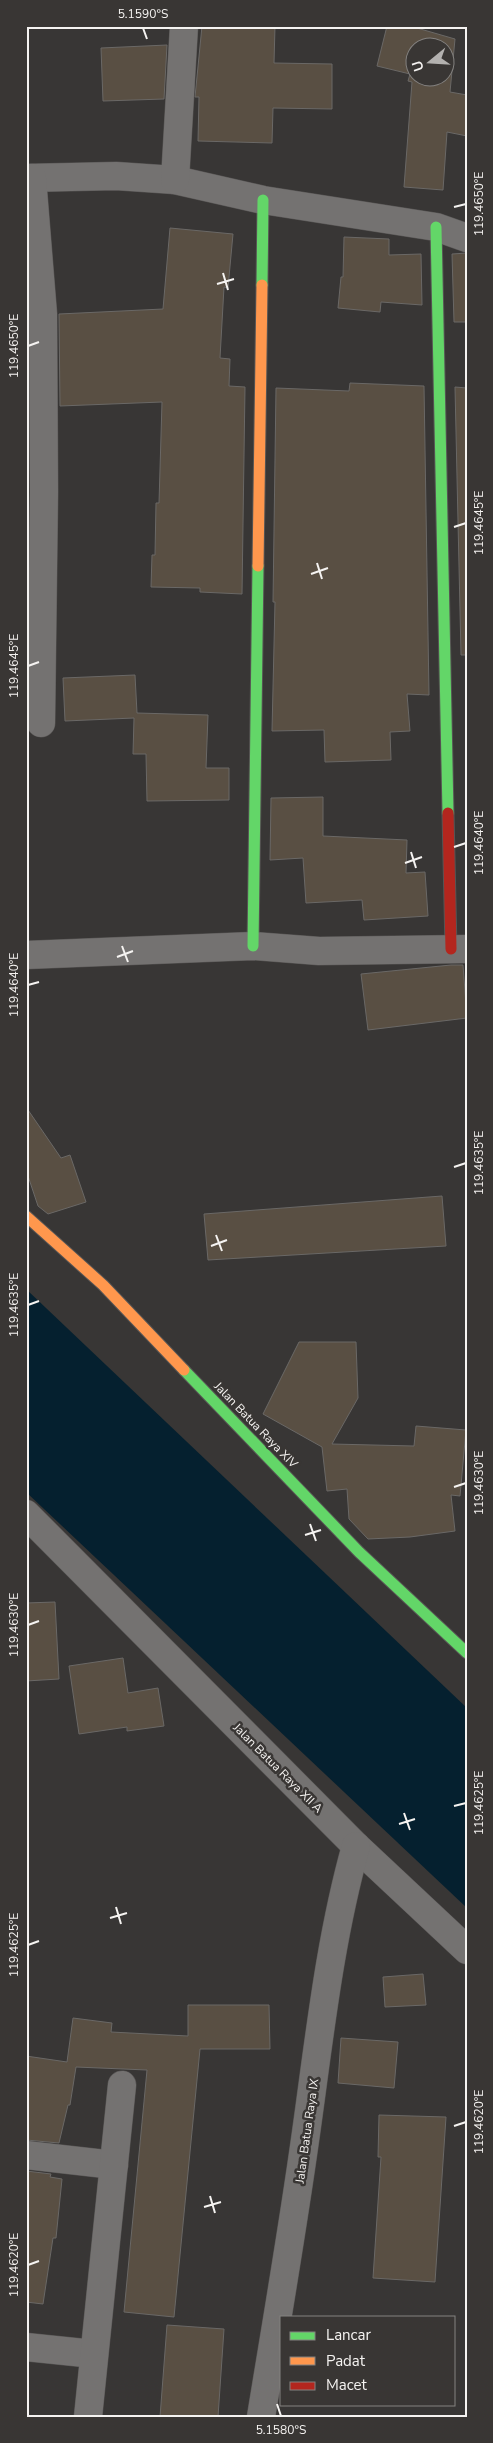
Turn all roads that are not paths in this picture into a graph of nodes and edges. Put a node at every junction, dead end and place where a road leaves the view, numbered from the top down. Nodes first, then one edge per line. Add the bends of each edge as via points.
1 (184, 26) edge
2 (29, 178) edge
3 (175, 180) junction
4 (263, 200) junction
5 (436, 227) junction
6 (467, 238) edge
7 (42, 723) dead end
8 (253, 946) junction
9 (459, 949) edge
10 (26, 955) edge
11 (26, 1216) edge
12 (26, 1514) edge
13 (467, 1653) edge
14 (356, 1846) junction
15 (467, 1950) edge
16 (122, 2085) dead end
17 (26, 2155) edge
18 (114, 2165) junction
19 (26, 2347) edge
20 (94, 2354) junction
21 (88, 2417) edge
22 (261, 2417) edge

1 - 3 street
2 - 3 street via 116,176
2 - 7 street via 43,314
3 - 4 street
4 - 5 street
4 - 8 street
5 - 6 street
5 - 9 street
8 - 9 street via 319,951
8 - 10 street
11 - 13 street, Jalan Batua Raya XIV via 102,1285 359,1552
12 - 14 street, Jalan Batua Raya XII A
14 - 15 street, Jalan Batua Raya XII A
14 - 22 street, Jalan Batua Raya IX via 330,1960 297,2203
16 - 18 street
17 - 18 street
18 - 20 street
19 - 20 street
20 - 21 street

